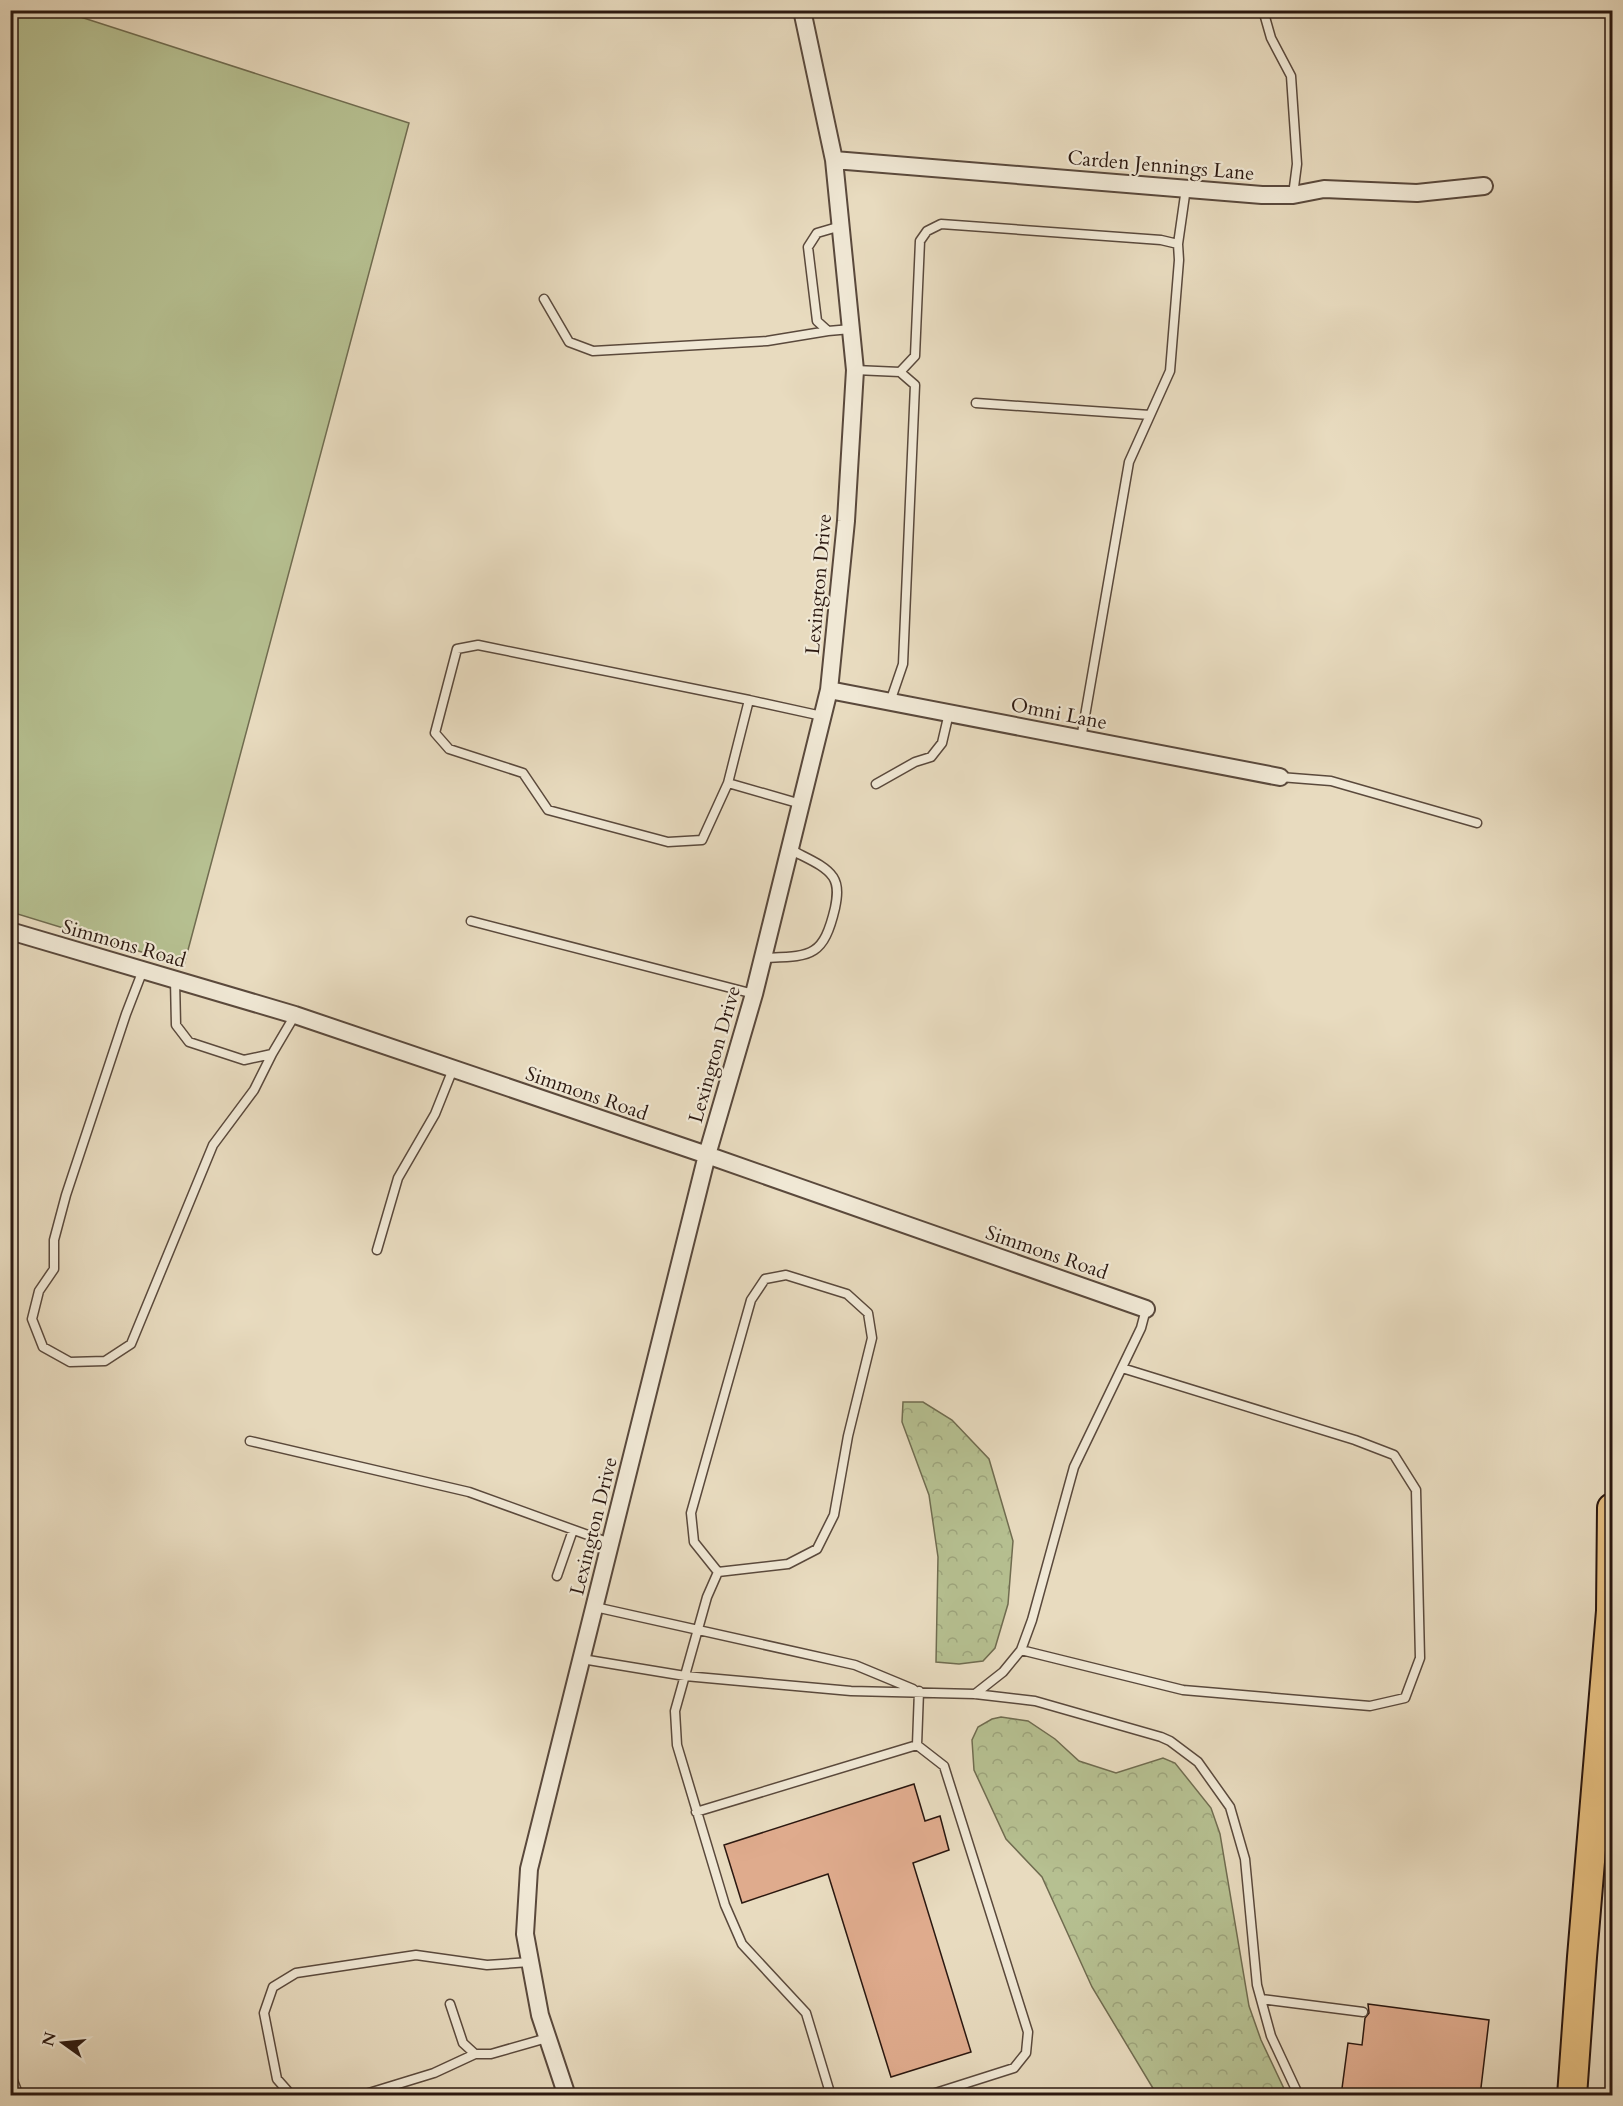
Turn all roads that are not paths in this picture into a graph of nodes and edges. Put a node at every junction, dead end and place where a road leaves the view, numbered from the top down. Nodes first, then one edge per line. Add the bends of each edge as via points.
1 (802, 10) edge
2 (1263, 10) edge
3 (834, 160) junction
4 (1484, 186) dead end
5 (1186, 188) junction
6 (1293, 195) junction
7 (841, 225) junction
8 (1178, 244) junction
9 (544, 299) dead end
10 (851, 329) junction
11 (828, 331) junction
12 (855, 370) junction
13 (900, 372) junction
14 (976, 403) dead end
15 (1150, 415) junction
16 (829, 690) junction
17 (749, 700) junction
18 (890, 702) junction
19 (949, 713) junction
20 (822, 717) junction
21 (1081, 738) junction
22 (1280, 777) joint
23 (728, 783) junction
24 (876, 784) dead end
25 (801, 804) junction
26 (1477, 823) dead end
27 (790, 849) junction
28 (471, 921) dead end
29 (10, 931) edge
30 (762, 958) junction
31 (143, 970) junction
32 (175, 980) junction
33 (753, 994) junction
34 (295, 1015) junction
35 (273, 1054) junction
36 (453, 1070) junction
37 (707, 1155) junction
38 (377, 1250) dead end
39 (1146, 1309) joint
40 (1122, 1368) junction
41 (250, 1441) dead end
42 (1612, 1508) edge
43 (573, 1530) junction
44 (610, 1543) junction
45 (718, 1572) junction
46 (557, 1576) dead end
47 (595, 1607) junction
48 (699, 1629) junction
49 (1021, 1650) junction
50 (582, 1659) junction
51 (686, 1676) junction
52 (919, 1691) junction
53 (975, 1694) junction
54 (917, 1745) junction
55 (696, 1812) junction
56 (530, 1962) junction
57 (1261, 1999) junction
58 (450, 2004) dead end
59 (1363, 2012) dead end
60 (548, 2038) junction
61 (475, 2054) junction
62 (10, 2073) edge
63 (19, 2096) edge
64 (292, 2096) edge
65 (359, 2096) edge
66 (567, 2096) edge
67 (831, 2096) edge
68 (926, 2096) edge
69 (1299, 2096) edge
70 (1572, 2096) edge

1 - 3 street, Lexington Drive
2 - 6 lane via 1271,38 1291,76 1297,164
3 - 5 street, Carden Jennings Lane
3 - 7 street, Lexington Drive
4 - 6 street, Carden Jennings Lane via 1417,193 1324,189
5 - 6 street, Carden Jennings Lane
5 - 8 lane
7 - 10 street, Lexington Drive
7 - 11 lane via 817,233 808,247 816,321
8 - 13 lane via 941,224 927,231 920,241 915,356
8 - 15 lane via 1170,371
9 - 11 lane via 569,342 593,351 767,341
10 - 11 lane
10 - 12 street, Lexington Drive
12 - 13 lane
12 - 16 street, Lexington Drive via 846,521
13 - 18 lane via 915,385 903,664
14 - 15 lane
15 - 21 lane via 1129,462
16 - 18 street, Omni Lane
16 - 20 street, Lexington Drive
17 - 20 lane
17 - 23 lane
17 - 23 lane via 478,645 457,649 435,733 449,749 523,772 548,810 668,842 702,840
18 - 19 street, Omni Lane
19 - 21 street, Omni Lane
19 - 24 lane via 942,743 932,757
20 - 25 street, Lexington Drive
21 - 22 street, Omni Lane
22 - 26 lane via 1331,782
23 - 25 lane
25 - 27 street, Lexington Drive
27 - 30 street, Lexington Drive
27 - 30 lane via 833,877 838,894 829,931 819,949 802,956
28 - 33 lane
29 - 31 street, Simmons Road
30 - 33 street, Lexington Drive
31 - 32 street, Simmons Road
31 - 35 lane via 66,1195 54,1240 54,1269 39,1291 32,1319 43,1347 70,1362 105,1362 131,1344 213,1144 254,1090
32 - 34 street, Simmons Road
32 - 35 lane via 176,1025 189,1042 244,1060
33 - 37 street, Lexington Drive
34 - 35 lane
34 - 36 street, Simmons Road
36 - 37 street, Simmons Road
36 - 38 lane via 435,1114 398,1178
37 - 39 street, Simmons Road
37 - 44 street, Lexington Drive
39 - 40 lane
40 - 49 lane via 1074,1467
40 - 49 lane via 1394,1455 1416,1490 1420,1658 1405,1698 1370,1706 1183,1690
41 - 43 lane via 469,1492
42 - 70 highway via 1611,1611
43 - 44 lane
43 - 46 lane
44 - 47 street, Lexington Drive
45 - 45 lane via 788,1564 817,1549 834,1515 872,1338 867,1313 848,1294 786,1275 765,1279 751,1300 691,1513 694,1542
45 - 48 lane
47 - 48 lane
47 - 50 street, Lexington Drive
48 - 51 lane
48 - 52 lane via 855,1665
49 - 53 lane
50 - 51 lane
50 - 56 street, Lexington Drive via 530,1869 525,1935
51 - 52 lane via 851,1691
51 - 55 lane via 675,1711 677,1745
52 - 53 lane
52 - 54 lane
53 - 57 lane via 1035,1701 1161,1737 1198,1762 1230,1807 1245,1858
54 - 55 lane
54 - 68 lane via 944,1766 1028,2032 1026,2053 1014,2068
55 - 67 lane via 725,1905 742,1944 806,2013
56 - 60 street, Lexington Drive
56 - 64 lane via 487,1965 416,1955 296,1973 273,1987 264,2013 277,2079
57 - 59 lane
57 - 69 lane via 1272,2036
58 - 61 lane via 463,2043
60 - 61 lane via 491,2054
60 - 66 street, Lexington Drive
61 - 65 lane via 434,2073
62 - 63 lane

